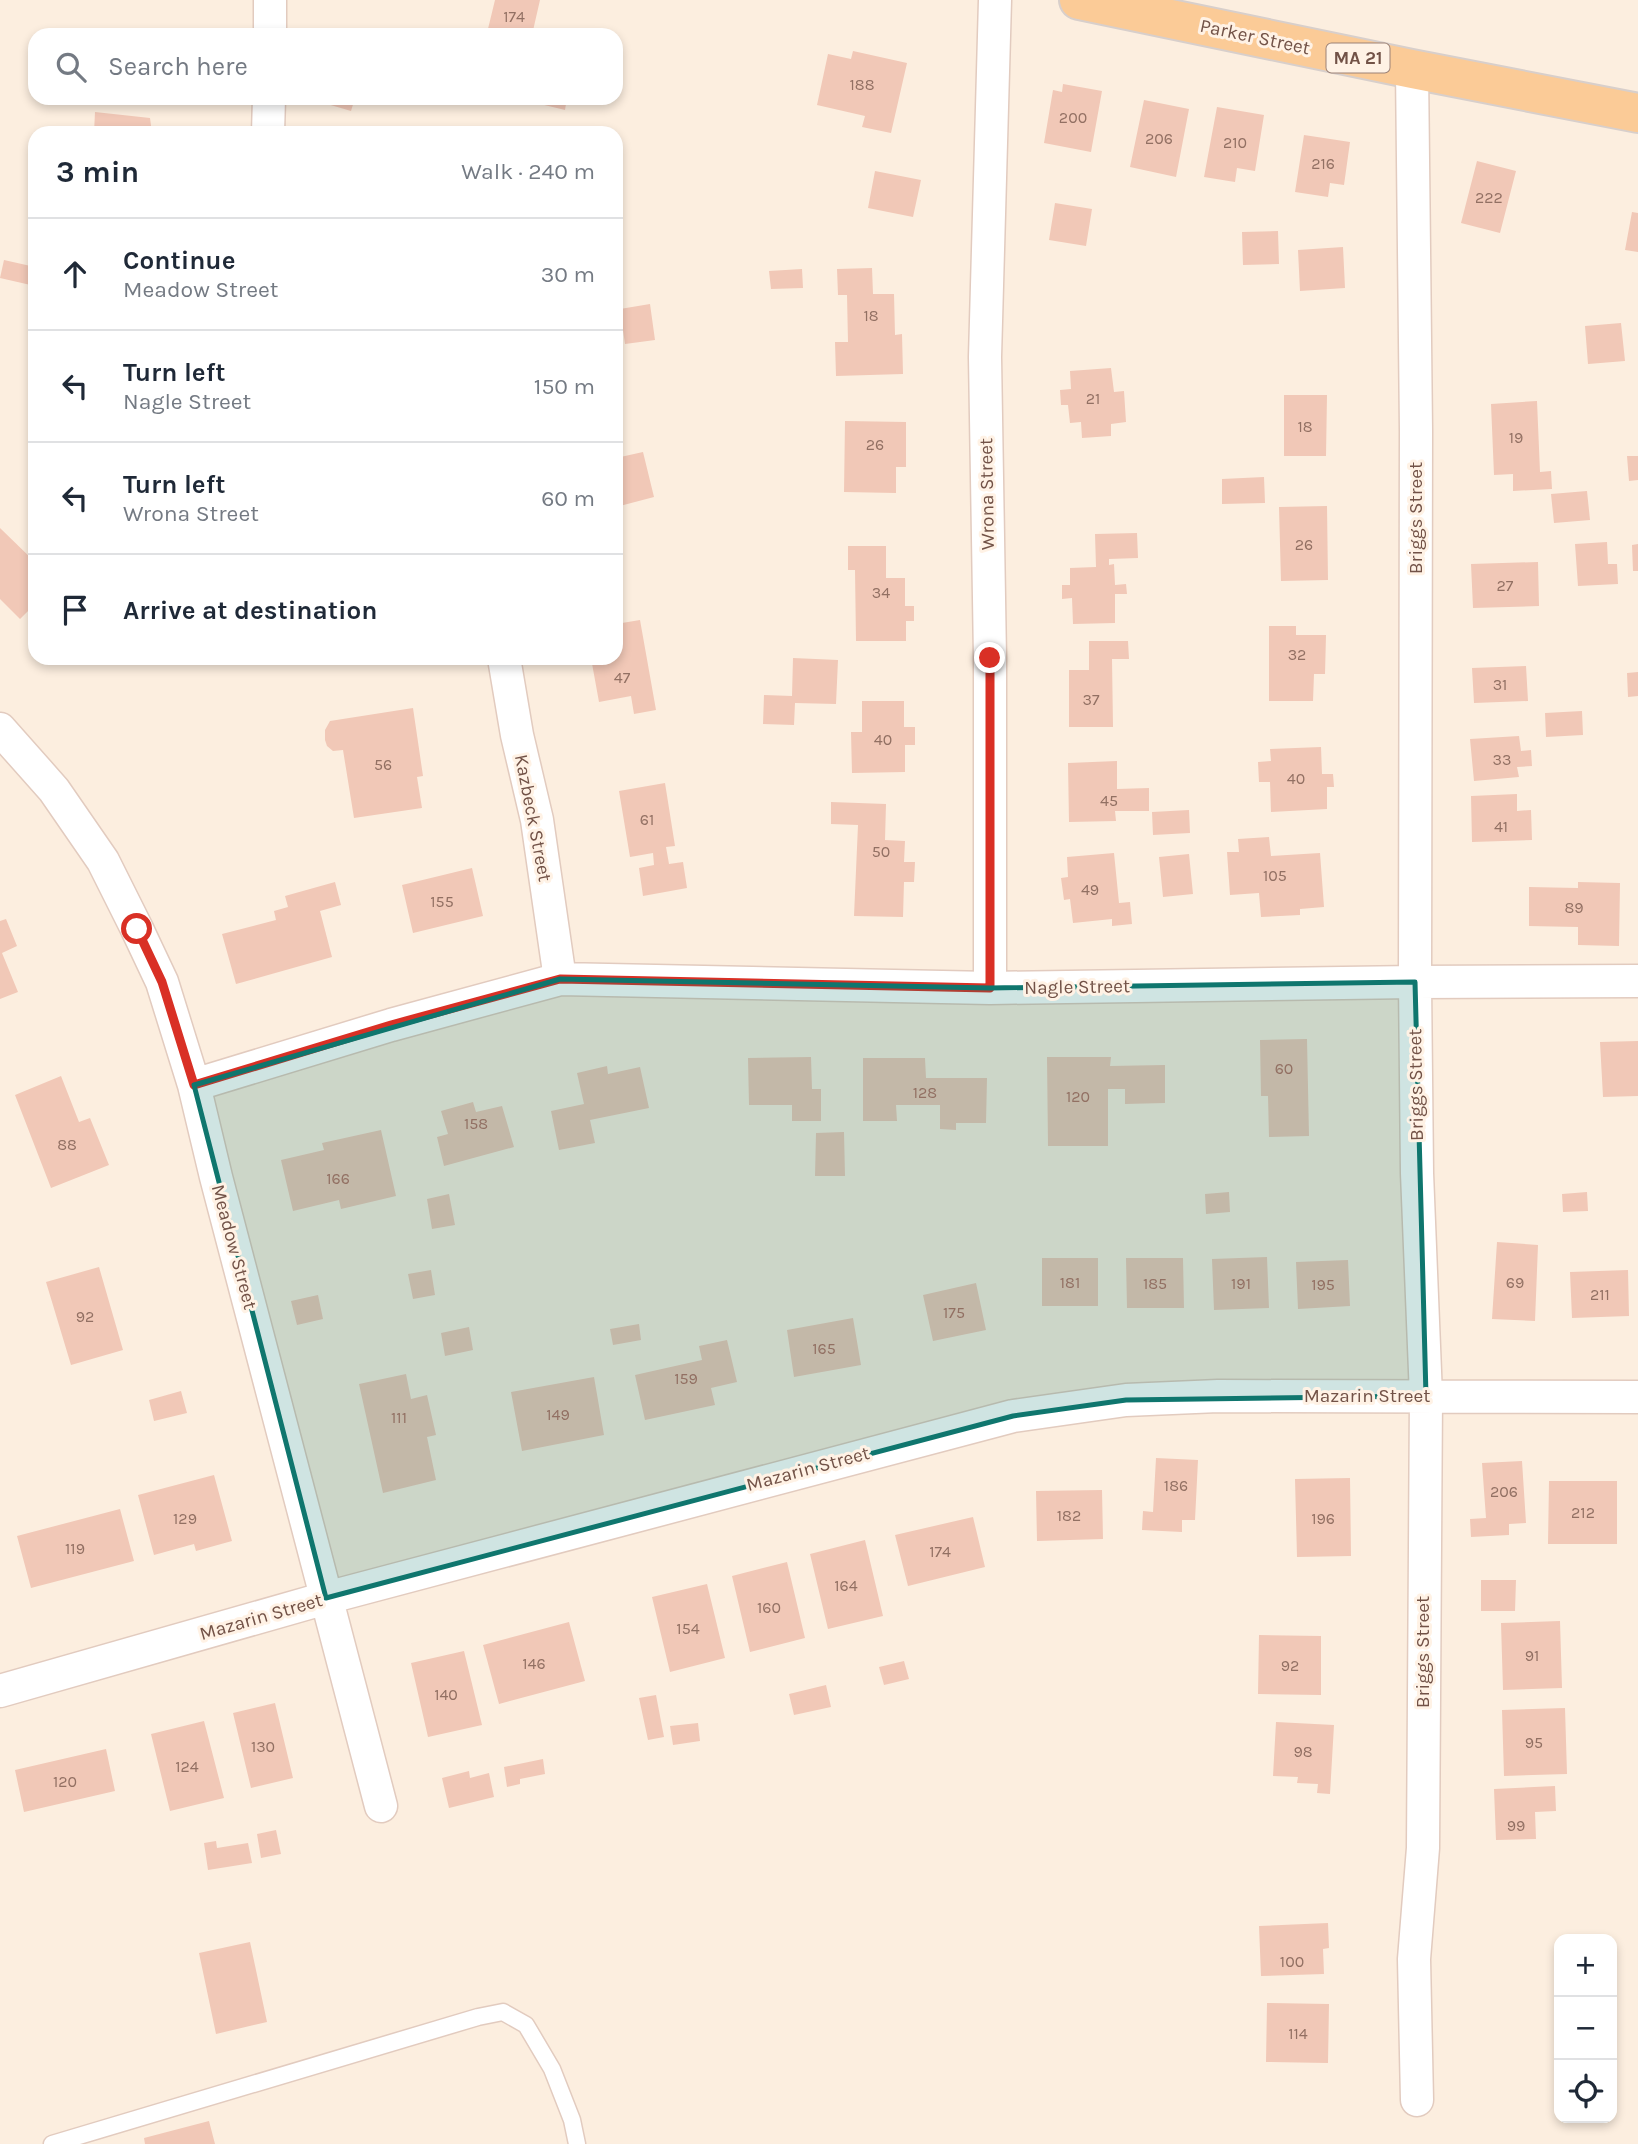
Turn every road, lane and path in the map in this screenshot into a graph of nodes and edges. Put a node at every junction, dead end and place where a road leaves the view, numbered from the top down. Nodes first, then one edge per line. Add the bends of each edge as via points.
1 (270, 0) edge
2 (995, 0) edge
3 (1079, 0) edge
4 (270, 28) edge
5 (1412, 69) junction
6 (269, 105) edge
7 (1638, 113) edge
8 (268, 126) edge
9 (505, 665) edge
10 (0, 729) edge
11 (560, 979) junction
12 (1638, 981) edge
13 (1415, 982) junction
14 (990, 988) junction
15 (194, 1085) junction
16 (1426, 1396) junction
17 (1638, 1397) edge
18 (326, 1598) junction
19 (0, 1691) edge
20 (381, 1806) dead end
21 (1417, 2100) dead end
22 (52, 2144) edge
23 (577, 2144) edge

1 - 4 street
2 - 14 street, Wrona Street via 985,357
3 - 5 main road, Parker Street / MA 21
5 - 7 main road, Parker Street / MA 21
5 - 13 street, Briggs Street
6 - 8 street
9 - 11 street, Kazbeck Street via 537,820
10 - 15 street, Meadow Street via 54,790 103,861 162,982
11 - 14 street, Nagle Street
11 - 15 street, Nagle Street
12 - 13 street, Nagle Street
13 - 14 street, Nagle Street
13 - 16 street, Briggs Street
15 - 18 street, Meadow Street
16 - 17 street, Mazarin Street
16 - 18 street, Mazarin Street via 1126,1400 1013,1416
16 - 21 street, Briggs Street via 1423,1848 1414,1959
18 - 19 street, Mazarin Street
18 - 20 street, Meadow Street
22 - 23 lane via 503,2012 526,2025 552,2068

